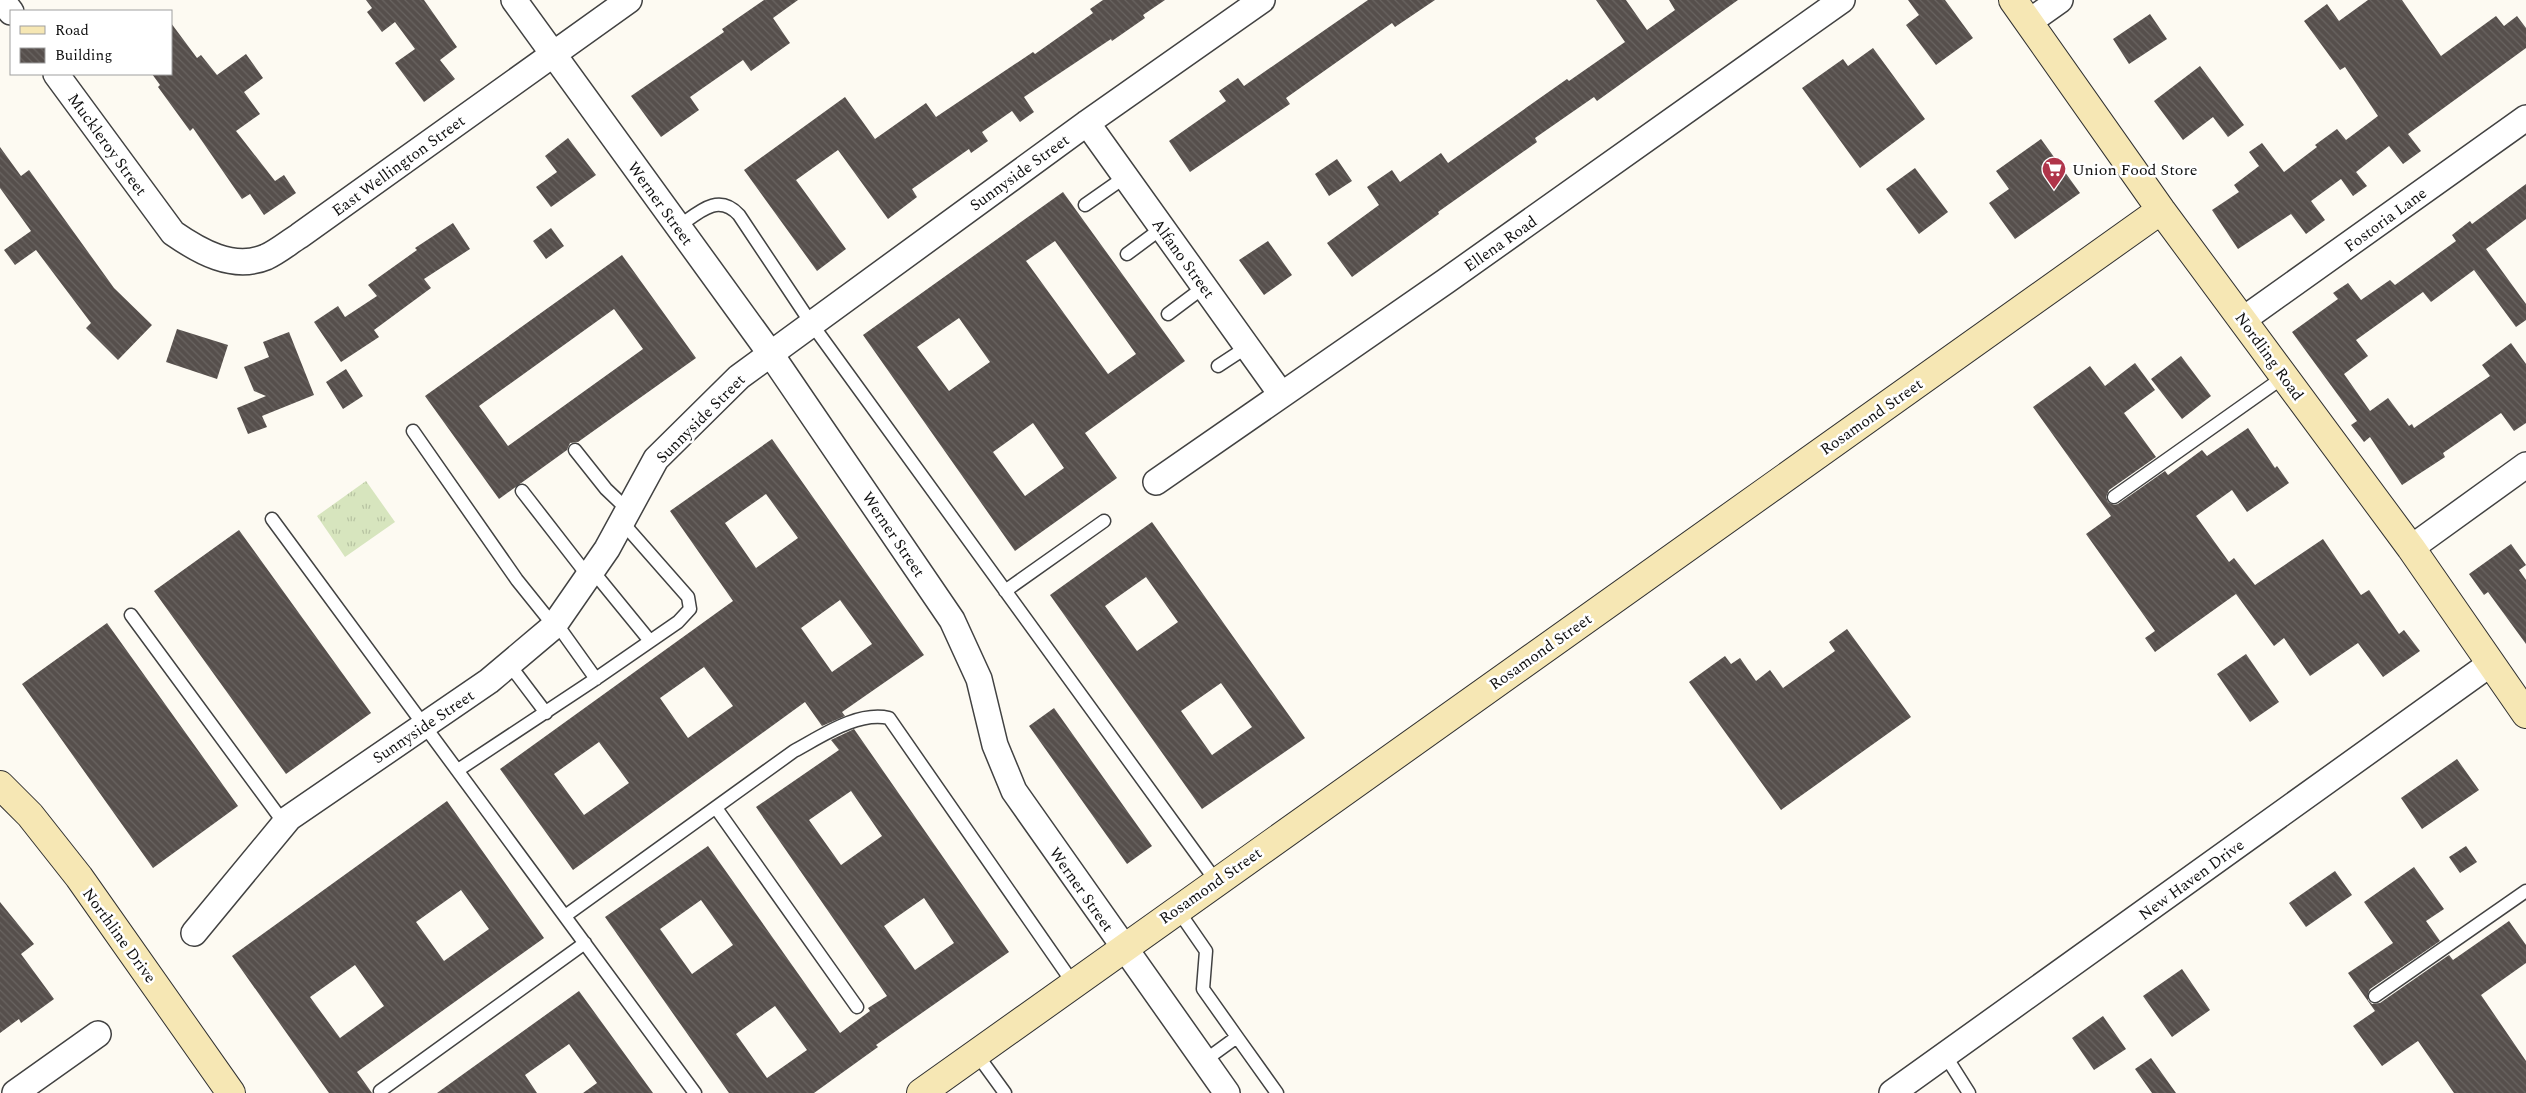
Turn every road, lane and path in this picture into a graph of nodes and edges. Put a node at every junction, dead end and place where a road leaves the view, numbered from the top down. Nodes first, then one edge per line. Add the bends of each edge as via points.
1 (2, 0) edge
2 (514, 0) edge
3 (630, 0) edge
4 (1262, 0) edge
5 (1842, 0) edge
6 (2013, 0) edge
7 (2060, 0) edge
8 (10, 11) edge
9 (2029, 22) junction
10 (552, 54) junction
11 (57, 75) edge
12 (2526, 118) edge
13 (1087, 123) junction
14 (1125, 177) junction
15 (1085, 205) dead end
16 (2161, 210) junction
17 (160, 215) joint
18 (678, 227) junction
19 (1162, 228) junction
20 (1127, 254) dead end
21 (1204, 287) junction
22 (1168, 314) dead end
23 (2244, 319) junction
24 (810, 323) junction
25 (1247, 347) junction
26 (770, 353) junction
27 (1218, 366) dead end
28 (2285, 376) junction
29 (1281, 394) junction
30 (413, 431) dead end
31 (575, 450) dead end
32 (2526, 465) edge
33 (1156, 482) dead end
34 (522, 491) dead end
35 (2114, 497) dead end
36 (625, 516) junction
37 (272, 519) dead end
38 (1104, 521) dead end
39 (2411, 548) junction
40 (590, 573) junction
41 (1006, 591) junction
42 (131, 615) dead end
43 (555, 624) junction
44 (650, 641) junction
45 (509, 664) junction
46 (2490, 664) junction
47 (596, 679) junction
48 (546, 713) junction
49 (2526, 714) edge
50 (425, 725) junction
51 (458, 770) junction
52 (0, 785) edge
53 (716, 808) junction
54 (284, 823) junction
55 (1216, 881) junction
56 (2526, 891) edge
57 (1176, 909) junction
58 (565, 916) junction
59 (194, 933) dead end
60 (585, 943) junction
61 (1123, 947) junction
62 (1073, 983) junction
63 (2375, 996) dead end
64 (856, 1007) dead end
65 (98, 1034) dead end
66 (1237, 1036) junction
67 (976, 1053) junction
68 (1945, 1055) junction
69 (1204, 1060) junction
70 (380, 1091) dead end
71 (15, 1093) edge
72 (231, 1093) edge
73 (695, 1093) edge
74 (921, 1093) edge
75 (1005, 1093) edge
76 (1227, 1093) edge
77 (1277, 1093) edge
78 (1892, 1093) edge
79 (1969, 1093) edge

1 - 8 street
2 - 10 street, Werner Street
3 - 10 street, East Wellington Street
4 - 13 street, Sunnyside Street
5 - 29 street, Ellena Road
6 - 9 street, Nordling Road
7 - 9 street
9 - 16 street, Nordling Road
10 - 17 street, East Wellington Street via 265,257 236,262 200,251 173,233
10 - 18 street, Werner Street
11 - 17 street, Muckleroy Street
12 - 23 street, Fostoria Lane
13 - 14 street, Alfano Street
13 - 24 street, Sunnyside Street
14 - 15 lane
14 - 19 street, Alfano Street
16 - 23 street, Nordling Road
16 - 55 street, Rosamond Street
18 - 24 lane via 712,206 731,206
18 - 26 street, Werner Street
19 - 20 lane
19 - 21 street, Alfano Street
21 - 22 lane
21 - 25 street, Alfano Street
23 - 28 street, Nordling Road
24 - 26 street, Sunnyside Street
24 - 41 lane
25 - 27 lane
25 - 29 street, Alfano Street
26 - 36 street, Sunnyside Street via 739,376 656,459
26 - 61 street, Werner Street via 952,620 978,679 995,745 1014,791
28 - 35 lane
28 - 39 street, Nordling Road
29 - 33 street, Ellena Road
30 - 43 lane via 517,580
31 - 36 lane
32 - 39 street
34 - 40 lane
36 - 40 street, Sunnyside Street
36 - 44 lane via 688,597 690,609 678,622
37 - 50 lane
38 - 41 lane
39 - 46 street, Nordling Road
40 - 43 street, Sunnyside Street
40 - 44 lane
41 - 55 lane
42 - 54 lane
43 - 45 street, Sunnyside Street
43 - 47 lane
44 - 47 lane
45 - 48 lane
45 - 50 street, Sunnyside Street
46 - 49 street, Nordling Road
46 - 68 street, New Haven Drive
47 - 48 lane
48 - 51 lane
50 - 51 lane
50 - 54 street, Sunnyside Street
51 - 58 lane
52 - 72 street, Northline Drive via 30,815 79,877
53 - 58 lane
53 - 62 lane via 794,752 835,729 876,715 889,718
53 - 64 lane
54 - 59 street, Sunnyside Street
55 - 57 street, Rosamond Street
56 - 63 lane
57 - 61 street, Rosamond Street
57 - 66 lane via 1206,951 1203,989
58 - 60 lane
60 - 70 lane
60 - 73 lane
61 - 62 street, Rosamond Street
61 - 69 street, Werner Street
62 - 67 street, Rosamond Street
65 - 71 street
66 - 69 lane
66 - 77 lane
67 - 74 street, Rosamond Street
67 - 75 lane
68 - 78 street, New Haven Drive
68 - 79 lane
69 - 76 street, Werner Street

